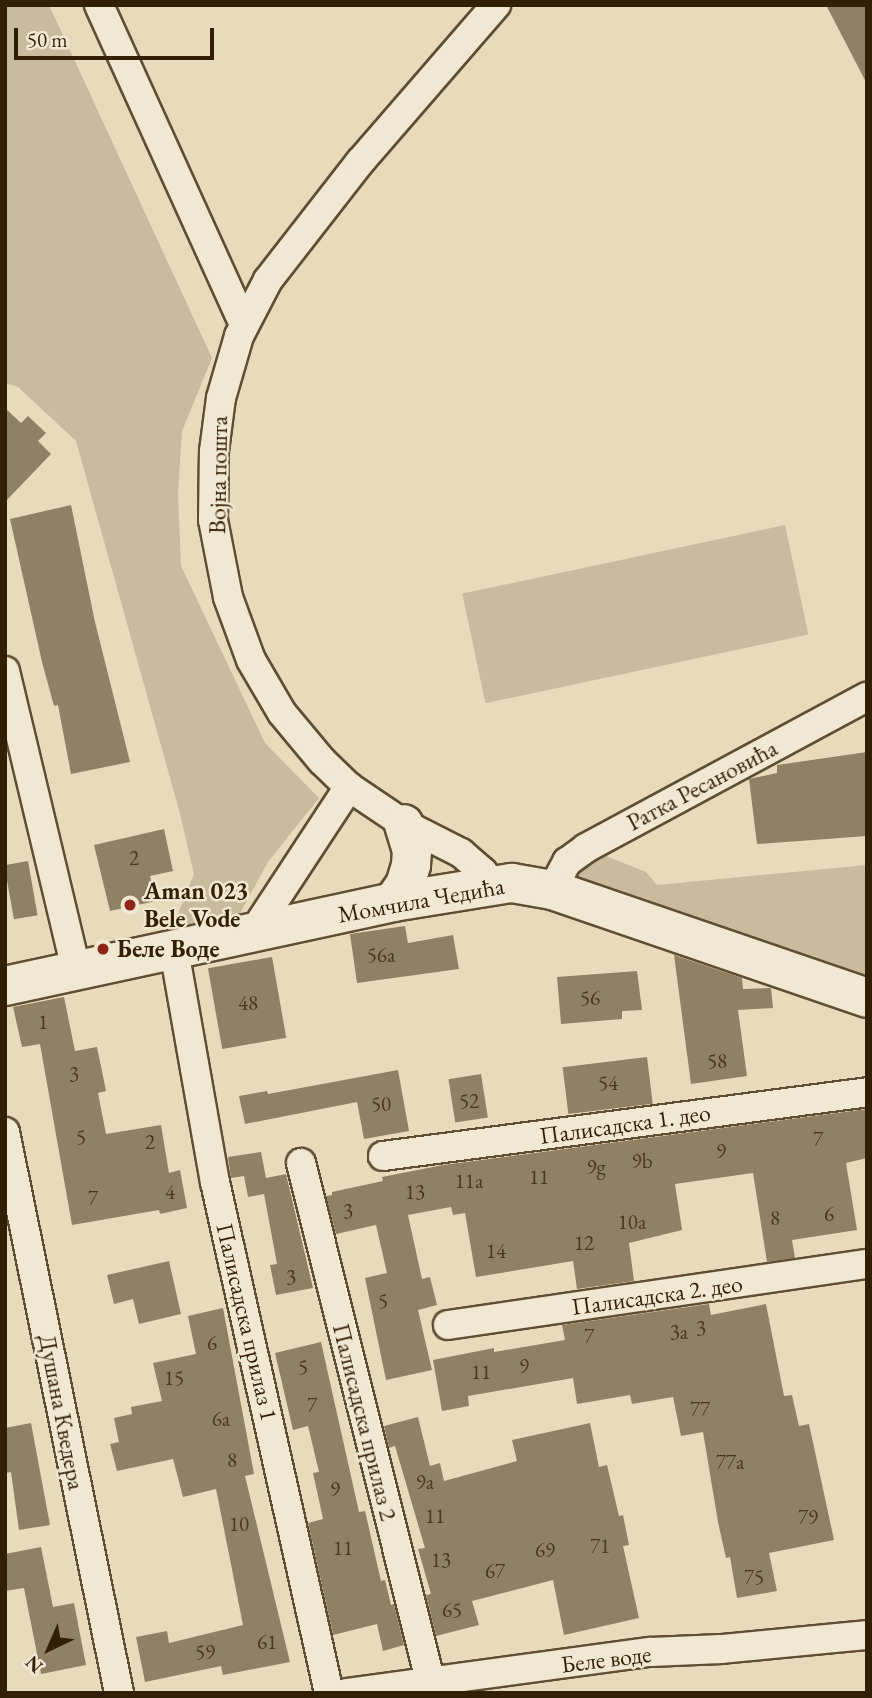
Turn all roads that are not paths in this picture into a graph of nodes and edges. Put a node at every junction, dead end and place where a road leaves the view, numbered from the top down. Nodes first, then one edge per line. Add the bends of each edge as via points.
1 (99, 5) edge
2 (496, 5) edge
3 (244, 325) junction
4 (5, 671) edge
5 (867, 697) edge
6 (9, 701) edge
7 (349, 787) junction
8 (404, 824) junction
9 (491, 886) junction
10 (552, 890) junction
11 (393, 902) junction
12 (253, 933) junction
13 (173, 950) junction
14 (77, 973) junction
15 (5, 986) edge
16 (867, 998) edge
17 (867, 1091) edge
18 (5, 1132) edge
19 (383, 1156) dead end
20 (300, 1163) dead end
21 (867, 1264) edge
22 (448, 1325) dead end
23 (867, 1635) edge
24 (430, 1680) junction
25 (119, 1693) edge
26 (329, 1693) edge
27 (346, 1693) edge

1 - 3 street
2 - 3 street, Војна пошта via 290,249
3 - 7 street, Војна пошта via 220,398 214,452 213,527 228,597 251,660 282,713
4 - 6 street
5 - 10 street, Ратка Ресановића via 586,848 570,858
6 - 14 street
7 - 8 street, Војна пошта
7 - 12 street
8 - 9 street, Војна пошта via 473,862
8 - 11 street via 410,837 411,865
9 - 10 street, Момчила Чедића via 522,883
9 - 11 street, Момчила Чедића
10 - 16 street, Момчила Чедића
11 - 12 street, Момчила Чедића
12 - 13 street, Момчила Чедића
13 - 14 street, Момчила Чедића
13 - 26 street, Палисадска прилаз 1 via 215,1182
14 - 15 street, Момчила Чедића
17 - 19 street, Палисадска 1. део
18 - 25 street, Душана Кведера
20 - 24 street, Палисадска прилаз 2
21 - 22 street, Палисадска 2. део
23 - 24 street, Беле воде via 650,1652
24 - 27 street, Беле воде

